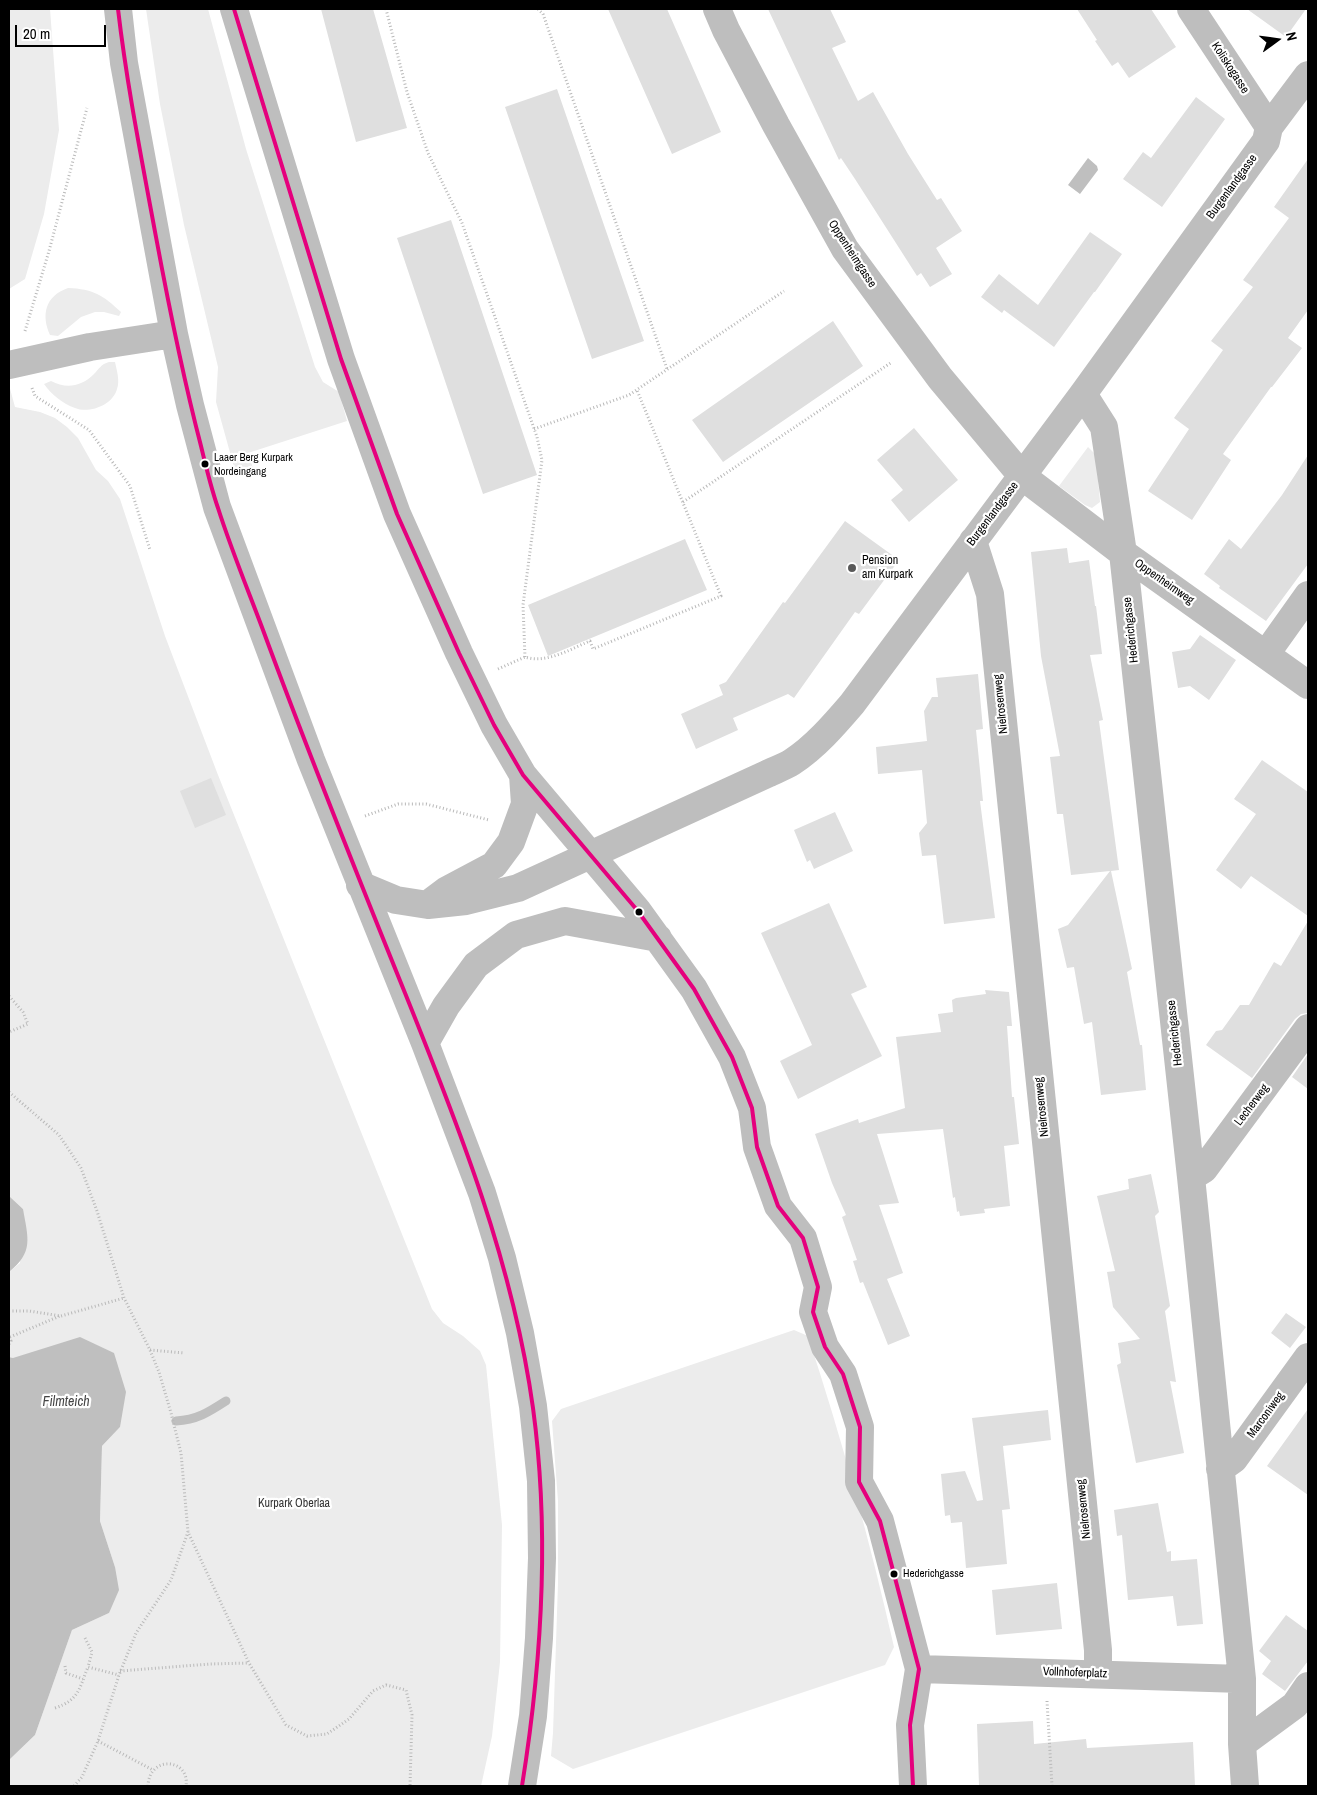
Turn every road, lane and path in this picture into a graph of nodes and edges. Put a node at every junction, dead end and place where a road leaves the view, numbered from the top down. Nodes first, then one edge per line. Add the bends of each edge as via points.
1 (118, 9) edge
2 (234, 9) edge
3 (386, 9) edge
4 (538, 9) edge
5 (717, 9) edge
6 (1191, 9) edge
7 (1308, 76) edge
8 (1269, 127) junction
9 (784, 291) dead end
10 (174, 334) junction
11 (894, 361) dead end
12 (9, 365) edge
13 (667, 369) junction
14 (637, 390) junction
15 (1083, 394) junction
16 (534, 429) junction
17 (1022, 476) junction
18 (683, 502) junction
19 (973, 541) junction
20 (1122, 553) junction
21 (1308, 595) edge
22 (1266, 654) junction
23 (525, 657) junction
24 (500, 668) dead end
25 (1308, 685) edge
26 (523, 775) junction
27 (364, 816) dead end
28 (494, 821) dead end
29 (591, 855) junction
30 (360, 885) junction
31 (428, 905) junction
32 (658, 938) junction
33 (9, 996) edge
34 (1308, 1028) edge
35 (9, 1032) edge
36 (425, 1043) junction
37 (9, 1092) edge
38 (1191, 1177) junction
39 (124, 1298) junction
40 (9, 1311) edge
41 (61, 1316) junction
42 (9, 1337) edge
43 (9, 1344) edge
44 (150, 1350) junction
45 (184, 1353) dead end
46 (1308, 1357) edge
47 (1220, 1470) junction
48 (188, 1532) junction
49 (85, 1638) dead end
50 (249, 1663) junction
51 (65, 1666) dead end
52 (88, 1667) junction
53 (919, 1669) junction
54 (120, 1673) junction
55 (1046, 1673) junction
56 (1098, 1674) junction
57 (83, 1679) junction
58 (1242, 1679) junction
59 (1308, 1686) edge
60 (55, 1708) dead end
61 (98, 1741) junction
62 (1242, 1744) junction
63 (153, 1770) junction
64 (74, 1786) edge
65 (148, 1786) edge
66 (186, 1786) edge
67 (410, 1786) edge
68 (522, 1786) edge
69 (913, 1786) edge
70 (1052, 1786) edge
71 (1246, 1786) edge

1 - 10 street via 124,63
2 - 26 street via 341,359 397,514 478,693
3 - 16 path via 428,153 462,223
4 - 13 path via 543,14
5 - 17 street, Oppenheimgasse via 776,125 845,249 940,378
6 - 8 street, Koliskogasse
7 - 8 street, Burgenlandgasse
8 - 15 street, Burgenlandgasse via 1266,141
9 - 13 path
10 - 12 street via 90,347
10 - 30 street via 217,507
11 - 18 path
13 - 14 path
14 - 16 path
14 - 18 path
15 - 17 street, Burgenlandgasse
15 - 20 street, Hederichgasse via 1104,428
16 - 23 path via 542,460 524,605
17 - 19 street, Burgenlandgasse
17 - 20 street, Oppenheimweg
18 - 23 path via 721,596 593,649 590,641 549,658
19 - 29 street, Burgenlandgasse via 852,704 809,749 792,762
19 - 56 street, Nielrosenweg via 990,594
20 - 22 street, Oppenheimweg
20 - 38 street, Hederichgasse
21 - 22 street
22 - 25 street, Oppenheimweg
23 - 24 path
26 - 29 street
26 - 31 street via 525,804 510,842 494,865 447,890
27 - 28 path via 398,804 426,804
29 - 31 street, Burgenlandgasse via 518,888 466,901
29 - 32 street
30 - 31 street, Burgenlandgasse via 396,900
30 - 36 street
32 - 36 street via 566,921 516,935 476,965 446,1006
32 - 53 street via 694,989 732,1057 752,1108 757,1147 778,1206 803,1238 818,1287 813,1312 825,1347 842,1374 860,1427 860,1482 880,1521
33 - 35 path via 23,1012 28,1024
34 - 38 street, Lecherweg via 1204,1169
36 - 68 street via 482,1193 502,1258 533,1406 541,1481 542,1558 533,1716
37 - 39 path via 59,1135 81,1168
38 - 47 street, Hederichgasse
39 - 41 path
39 - 44 path
40 - 41 path
41 - 42 path
42 - 43 path
44 - 45 path
44 - 48 path via 181,1453
46 - 47 street, Marconiweg via 1234,1459
47 - 58 street, Hederichgasse
48 - 50 path
48 - 54 path via 171,1580 136,1633
49 - 52 path via 92,1652
50 - 54 path
50 - 67 path via 286,1725 306,1736 327,1734 349,1719 373,1691 386,1685 406,1690 412,1715
51 - 57 path via 66,1673
52 - 54 path
52 - 57 path
53 - 55 street, Vollnhoferplatz
53 - 69 street via 910,1725
54 - 61 path
55 - 56 street, Vollnhoferplatz
55 - 70 path
56 - 58 street, Vollnhoferplatz
57 - 60 path via 76,1695 68,1703
58 - 62 street
59 - 62 street via 1295,1704
61 - 63 path
61 - 64 path via 82,1777
62 - 71 street
63 - 65 path
63 - 66 path via 164,1764 177,1766 186,1776

